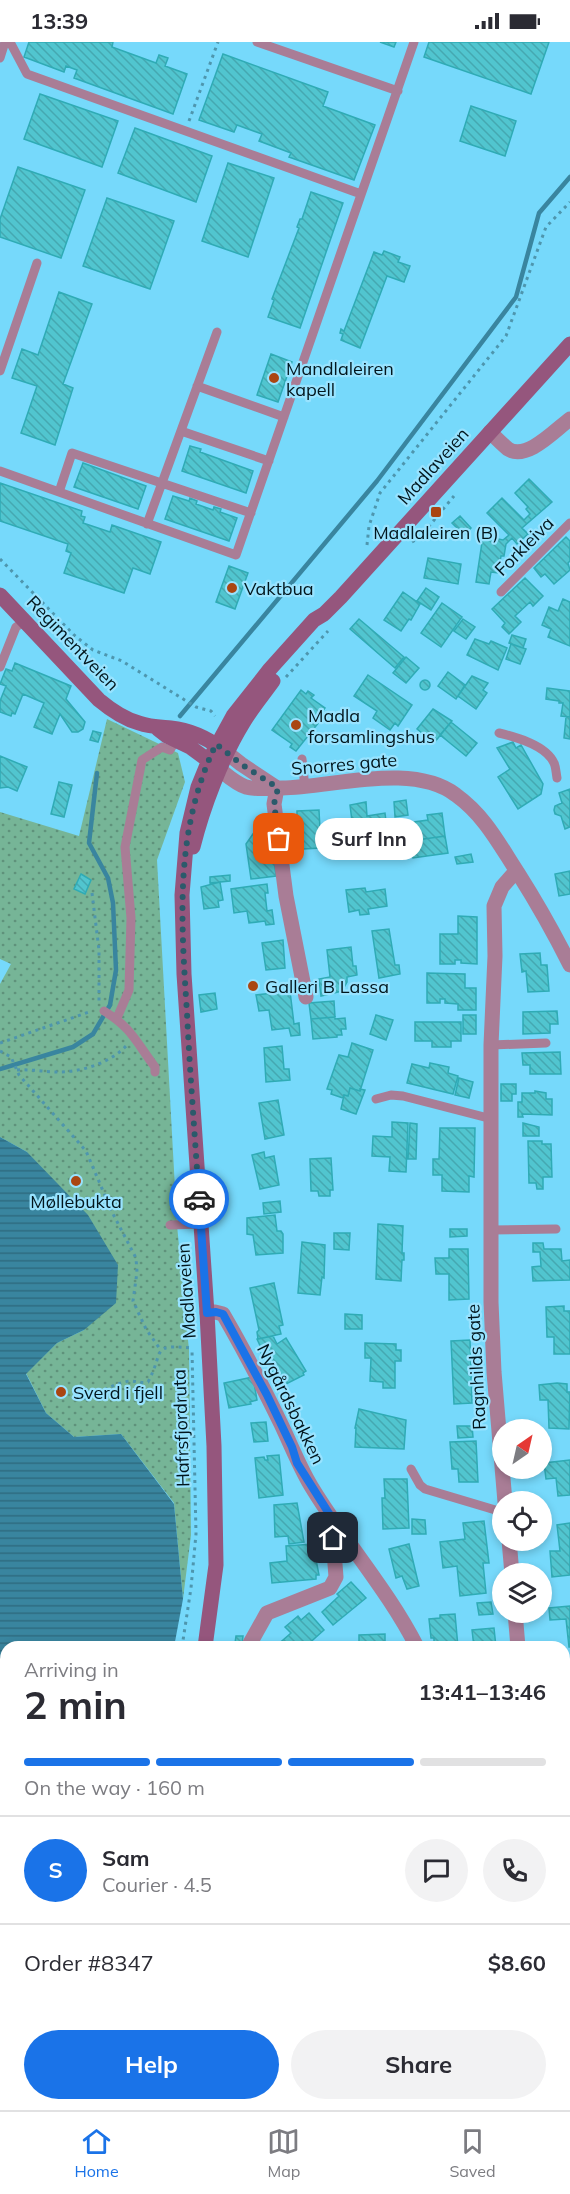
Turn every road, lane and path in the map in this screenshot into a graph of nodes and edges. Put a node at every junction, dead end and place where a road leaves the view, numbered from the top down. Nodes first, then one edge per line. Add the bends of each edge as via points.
1 (5, 42) edge
2 (10, 42) edge
3 (218, 42) edge
4 (257, 42) edge
5 (414, 42) edge
6 (0, 58) edge
7 (398, 91) junction
8 (185, 131) junction
9 (361, 194) junction
10 (570, 202) edge
11 (37, 263) dead end
12 (217, 332) dead end
13 (570, 344) edge
14 (0, 371) edge
15 (197, 386) junction
16 (284, 417) junction
17 (570, 419) edge
18 (181, 431) junction
19 (490, 432) junction
20 (269, 461) junction
21 (0, 471) edge
22 (162, 483) junction
23 (59, 492) junction
24 (251, 513) junction
25 (570, 522) edge
26 (147, 524) junction
27 (367, 552) dead end
28 (0, 559) edge
29 (501, 592) dead end
30 (0, 595) edge
31 (24, 622) junction
32 (0, 668) edge
33 (216, 717) dead end
34 (499, 733) dead end
35 (179, 735) junction
36 (222, 748) junction
37 (302, 759) dead end
38 (214, 764) junction
39 (557, 778) dead end
40 (278, 788) junction
41 (305, 788) junction
42 (516, 871) junction
43 (92, 894) dead end
44 (570, 964) edge
45 (306, 997) dead end
46 (136, 1037) junction
47 (0, 1043) edge
48 (546, 1043) dead end
49 (491, 1045) junction
50 (0, 1051) edge
51 (16, 1068) junction
52 (155, 1072) dead end
53 (376, 1099) dead end
54 (492, 1119) junction
55 (201, 1224) junction
56 (170, 1225) dead end
57 (556, 1228) dead end
58 (491, 1230) junction
59 (207, 1313) junction
60 (192, 1339) dead end
61 (192, 1348) junction
62 (160, 1349) junction
63 (84, 1399) dead end
64 (411, 1469) dead end
65 (504, 1491) edge
66 (492, 1509) edge
67 (335, 1523) junction
68 (516, 1623) edge
69 (183, 1641) edge
70 (206, 1641) edge
71 (251, 1641) edge
72 (411, 1641) edge
73 (517, 1641) edge

1 - 6 lane
2 - 8 lane via 27,74
3 - 8 path
4 - 7 lane
5 - 7 lane
7 - 9 lane
8 - 9 lane
9 - 16 lane
10 - 27 path via 546,227 506,336 380,493 369,526
11 - 14 lane
12 - 15 lane
13 - 19 main road, Madlaveien
15 - 16 lane
15 - 18 lane
16 - 20 lane
17 - 19 street via 531,450 520,452 510,450
18 - 20 lane
18 - 22 lane
19 - 36 main road, Madlaveien via 270,669 233,716
20 - 24 lane
21 - 23 lane
22 - 23 lane via 72,453
22 - 24 lane
22 - 26 lane
23 - 26 lane
24 - 26 lane via 236,555
25 - 29 lane, Forkleiva
28 - 33 path via 93,650 122,660 196,707 212,711
30 - 31 main road, Regimentveien
31 - 32 lane via 16,627
31 - 35 main road, Regimentveien via 99,700 124,718 167,736
34 - 39 lane via 544,752 554,762
35 - 36 main road, Regimentveien via 198,734
35 - 38 main road, Regimentveien
35 - 46 lane via 170,750 162,747 142,760 125,847 131,918 129,990 111,1015
36 - 38 main road, Madlaveien
36 - 40 street, Snorres gate
37 - 41 lane
38 - 40 street, Snorres gate via 234,782 248,788
38 - 55 main road, Madlaveien via 198,787 187,832 182,895
40 - 41 street, Snorres gate
40 - 45 street, Snorres gate via 274,804
41 - 42 street, Snorres gate via 395,778 435,783 455,793 473,809 491,829
42 - 44 street, Snorres gate
42 - 49 street, Ragnhilds gate via 502,887 494,906
43 - 47 path via 99,950 99,1010
46 - 51 path via 111,1059 92,1066 63,1072
46 - 52 lane
48 - 49 lane
49 - 54 street, Ragnhilds gate
50 - 51 path via 11,1058
51 - 62 path via 86,1151 136,1258 133,1302
53 - 54 lane via 403,1096
54 - 58 street, Ragnhilds gate
55 - 56 lane
55 - 59 main road, Madlaveien
57 - 58 lane
58 - 65 street, Ragnhilds gate via 491,1302
59 - 67 street, Nygårdsbakken via 223,1314 267,1395 297,1463
59 - 70 main road, Madlaveien via 216,1565
60 - 61 path, Hafrsfjordruta
61 - 62 path
61 - 69 path, Hafrsfjordruta via 196,1534
62 - 63 path via 148,1382 123,1382
64 - 66 lane via 425,1488
67 - 71 street via 336,1577 330,1588 267,1613
67 - 72 street, Nygårdsbakken
68 - 73 street

